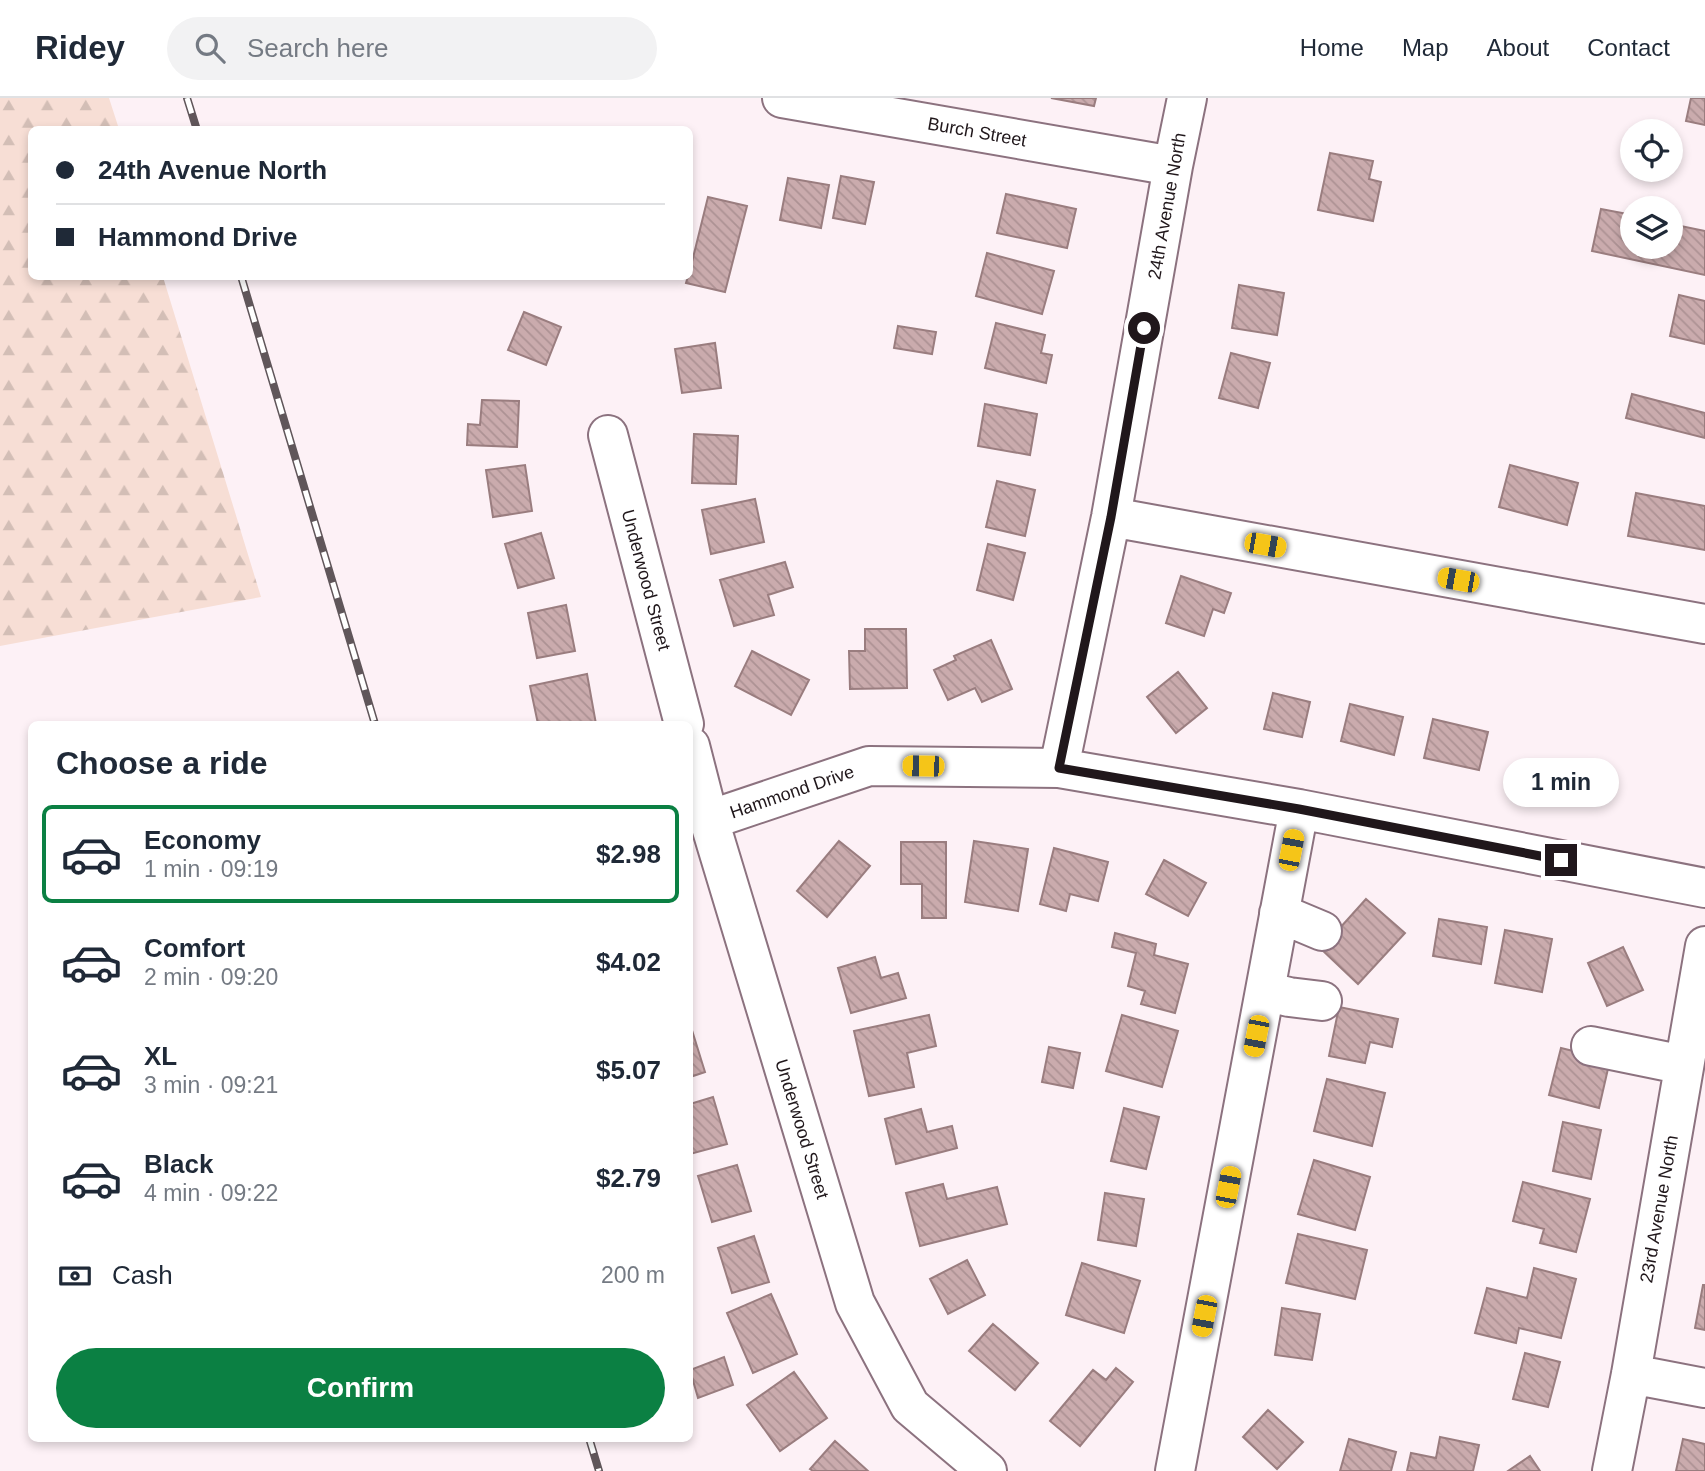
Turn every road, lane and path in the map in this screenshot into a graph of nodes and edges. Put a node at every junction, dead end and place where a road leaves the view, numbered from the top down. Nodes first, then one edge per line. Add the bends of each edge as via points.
1 (782, 98) edge
2 (1187, 98) edge
3 (1173, 166) junction
4 (608, 435) dead end
5 (1111, 517) junction
6 (1705, 624) edge
7 (683, 721) edge
8 (693, 758) edge
9 (1059, 768) junction
10 (1299, 809) junction
11 (709, 820) junction
12 (1705, 888) edge
13 (1279, 913) junction
14 (1322, 931) dead end
15 (1705, 946) edge
16 (1265, 991) junction
17 (1322, 1001) dead end
18 (1591, 1046) dead end
19 (1684, 1065) junction
20 (1630, 1374) junction
21 (1705, 1388) edge
22 (987, 1471) edge
23 (1175, 1471) edge
24 (1612, 1471) edge

1 - 3 street, Burch Street
2 - 3 street, 24th Avenue North
3 - 5 street, 24th Avenue North
4 - 7 street, Underwood Street
5 - 6 street
5 - 9 street, 24th Avenue North
8 - 11 street, Underwood Street
9 - 10 street, Hammond Drive
9 - 11 street, Hammond Drive via 869,766
10 - 12 street, Hammond Drive
10 - 13 street
11 - 22 street, Underwood Street via 855,1303 910,1406
13 - 14 street
13 - 16 street
15 - 19 street, 23rd Avenue North
16 - 17 street
16 - 23 street
18 - 19 street
19 - 20 street, 23rd Avenue North
20 - 21 street
20 - 24 street, 23rd Avenue North

